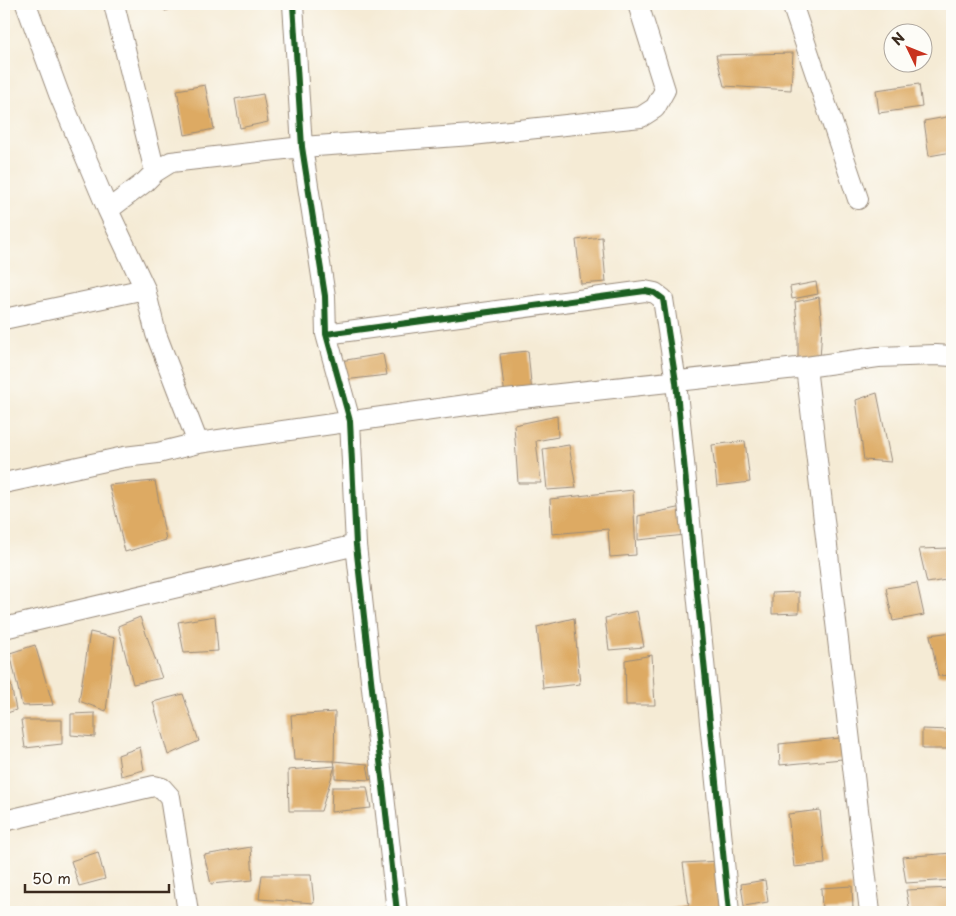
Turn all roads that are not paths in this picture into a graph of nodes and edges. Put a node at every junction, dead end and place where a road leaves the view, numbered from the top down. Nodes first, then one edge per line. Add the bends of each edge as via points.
1 (26, 4) edge
2 (114, 4) edge
3 (293, 4) edge
4 (638, 4) edge
5 (792, 4) edge
6 (302, 148) junction
7 (155, 172) junction
8 (858, 199) dead end
9 (108, 210) junction
10 (145, 289) junction
11 (5, 316) edge
12 (326, 334) junction
13 (952, 356) edge
14 (806, 367) junction
15 (676, 382) junction
16 (350, 421) junction
17 (198, 443) junction
18 (4, 484) edge
19 (356, 544) junction
20 (4, 628) edge
21 (4, 821) edge
22 (188, 912) edge
23 (397, 912) edge
24 (730, 912) edge
25 (870, 912) edge

1 - 9 street via 58,94
2 - 7 street
3 - 6 street
4 - 6 street via 665,90 655,108 641,117 472,135
5 - 8 street
6 - 7 street via 171,162
6 - 12 street via 325,296
7 - 9 street
9 - 10 street
10 - 11 street
10 - 17 street via 156,334
12 - 15 street via 645,291 663,299
12 - 16 street
13 - 14 street via 878,357
14 - 15 street
14 - 25 street
15 - 16 street
15 - 24 street
16 - 17 street
16 - 19 street
17 - 18 street
19 - 20 street
19 - 23 street
21 - 22 street via 154,786 162,788 170,797

